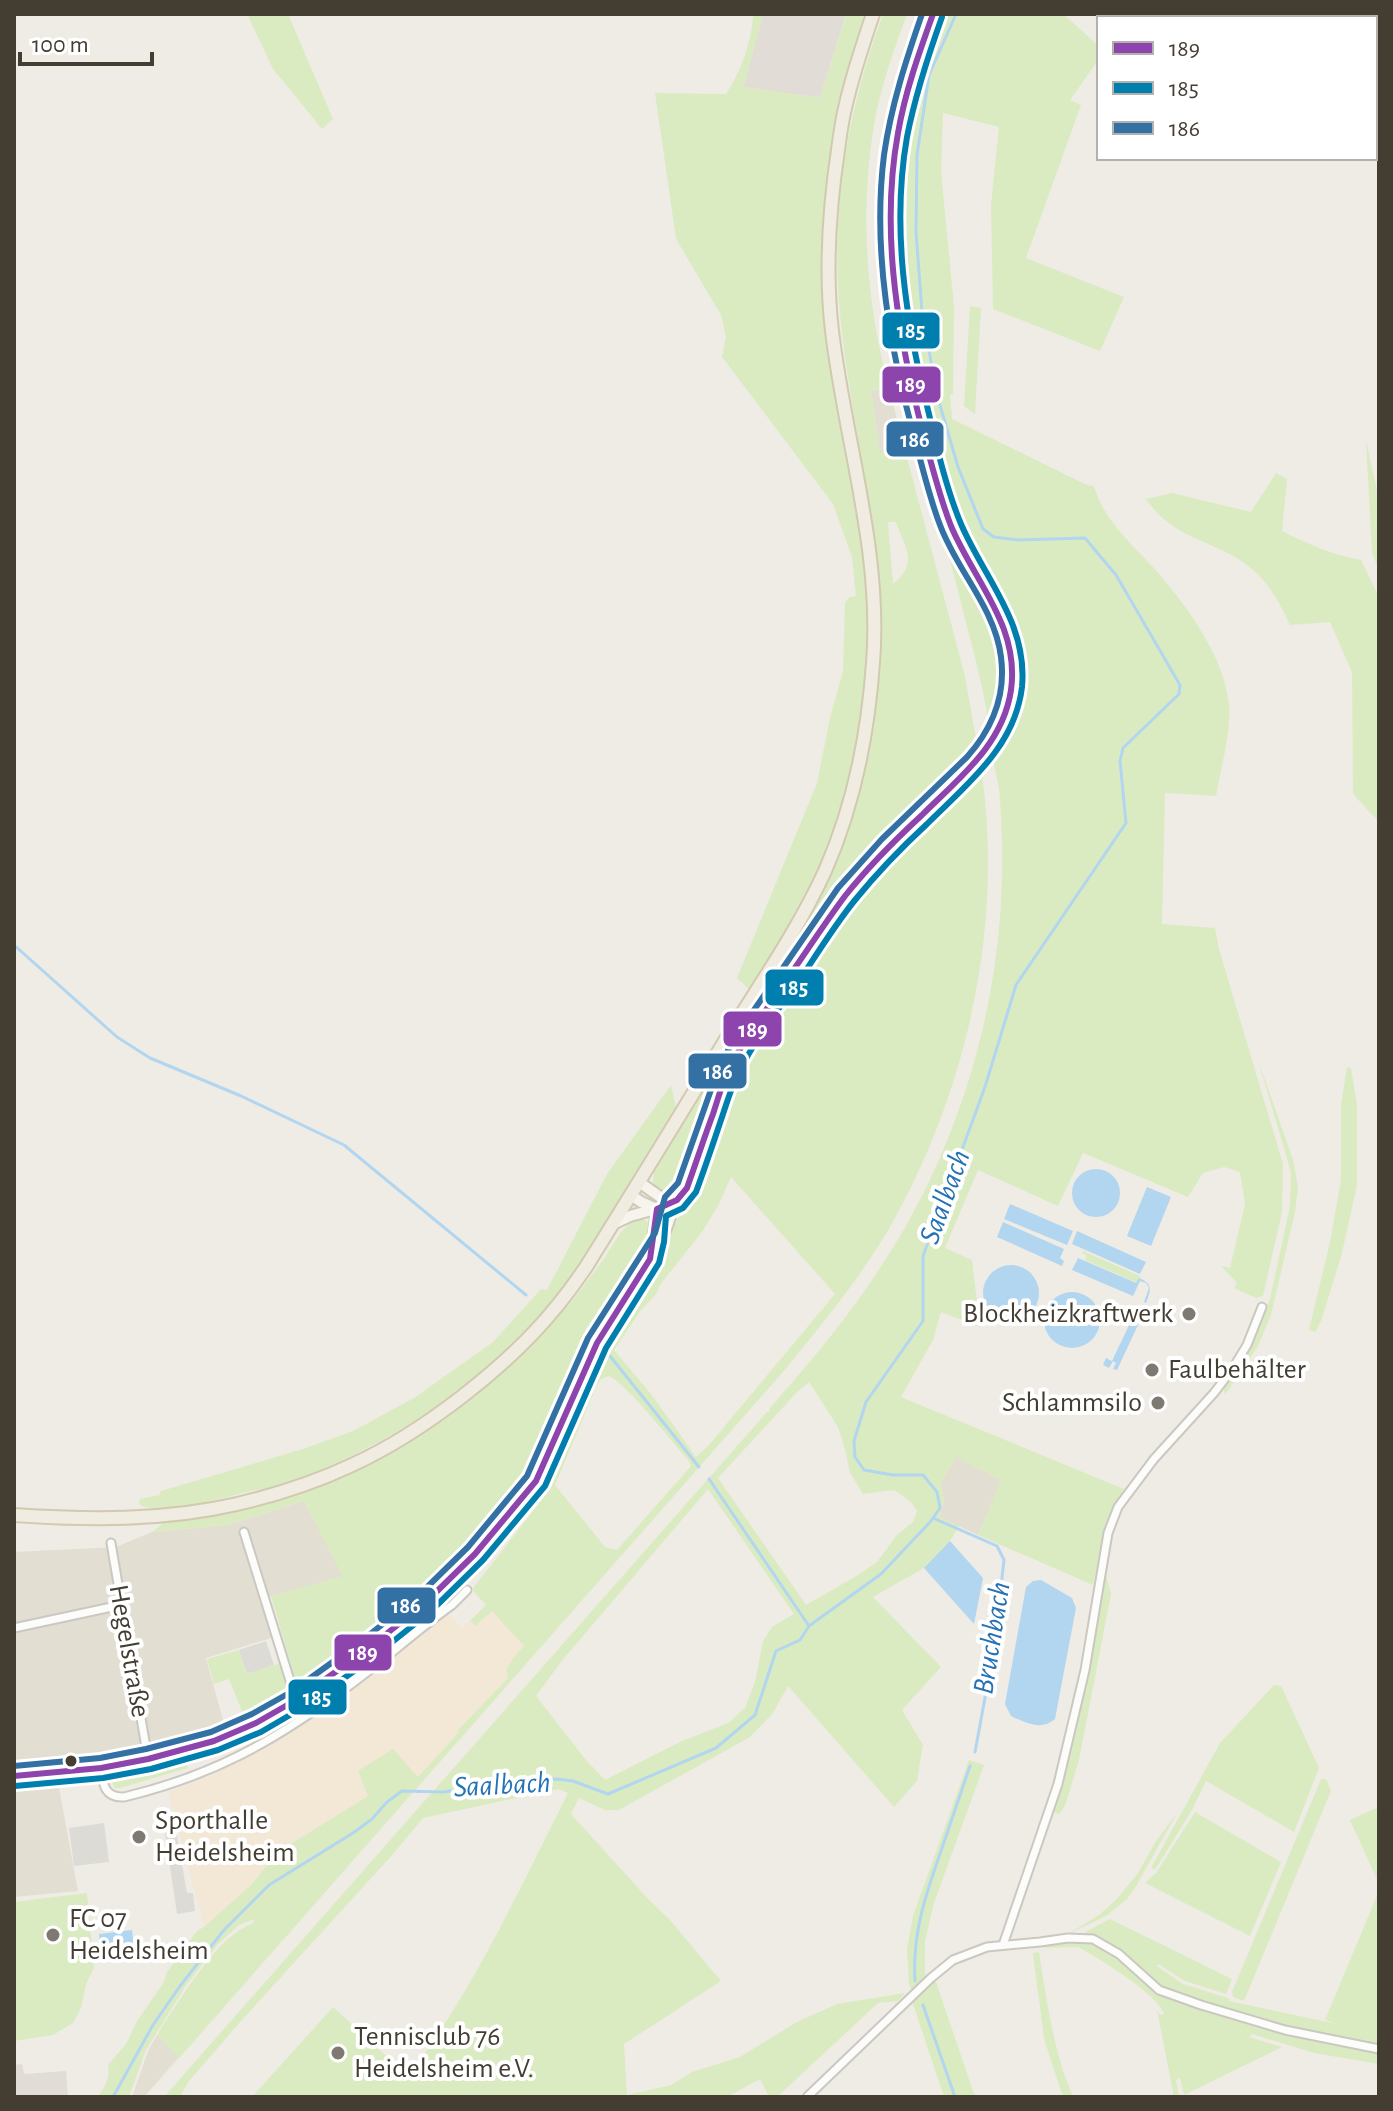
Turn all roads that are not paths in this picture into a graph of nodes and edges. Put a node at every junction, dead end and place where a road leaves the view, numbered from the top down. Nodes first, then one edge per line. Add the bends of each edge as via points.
1 (873, 14) edge
2 (933, 14) edge
3 (997, 734) dead end
4 (974, 764) dead end
5 (639, 1182) junction
6 (631, 1195) junction
7 (674, 1201) junction
8 (657, 1209) junction
9 (613, 1224) junction
10 (650, 1259) junction
11 (1262, 1307) dead end
12 (14, 1515) edge
13 (244, 1532) dead end
14 (111, 1543) dead end
15 (467, 1590) dead end
16 (121, 1605) junction
17 (14, 1628) edge
18 (296, 1700) junction
19 (148, 1759) junction
20 (101, 1768) junction
21 (14, 1776) edge
22 (1003, 1945) junction
23 (1379, 2049) edge
24 (807, 2097) edge

1 - 5 main road via 845,107 829,226 832,328 874,604 874,659 859,765 833,852 807,906
2 - 3 main road via 904,105 892,176 894,297 906,366 948,515 1005,627 1013,673 1006,717
4 - 7 main road via 846,895 742,1045 687,1188
5 - 6 main road
5 - 7 main road
6 - 8 main road
6 - 9 main road
7 - 8 main road
7 - 10 main road via 664,1237
8 - 9 main road
8 - 10 main road
9 - 12 main road via 557,1307 491,1373 451,1405 353,1465 236,1504 157,1516
10 - 18 main road via 597,1343 536,1481 510,1514 451,1579
11 - 22 street via 1233,1368 1118,1507 1105,1547 1085,1670 1058,1784
13 - 18 street
14 - 16 street, Hegelstraße
15 - 20 street via 346,1688 235,1759 182,1781 117,1798 106,1792
16 - 17 street
16 - 19 street, Hegelstraße
18 - 19 main road via 214,1741
19 - 20 main road
20 - 21 main road
22 - 23 street via 1093,1939 1119,1954 1159,1990 1285,2030
22 - 24 street via 953,1960

